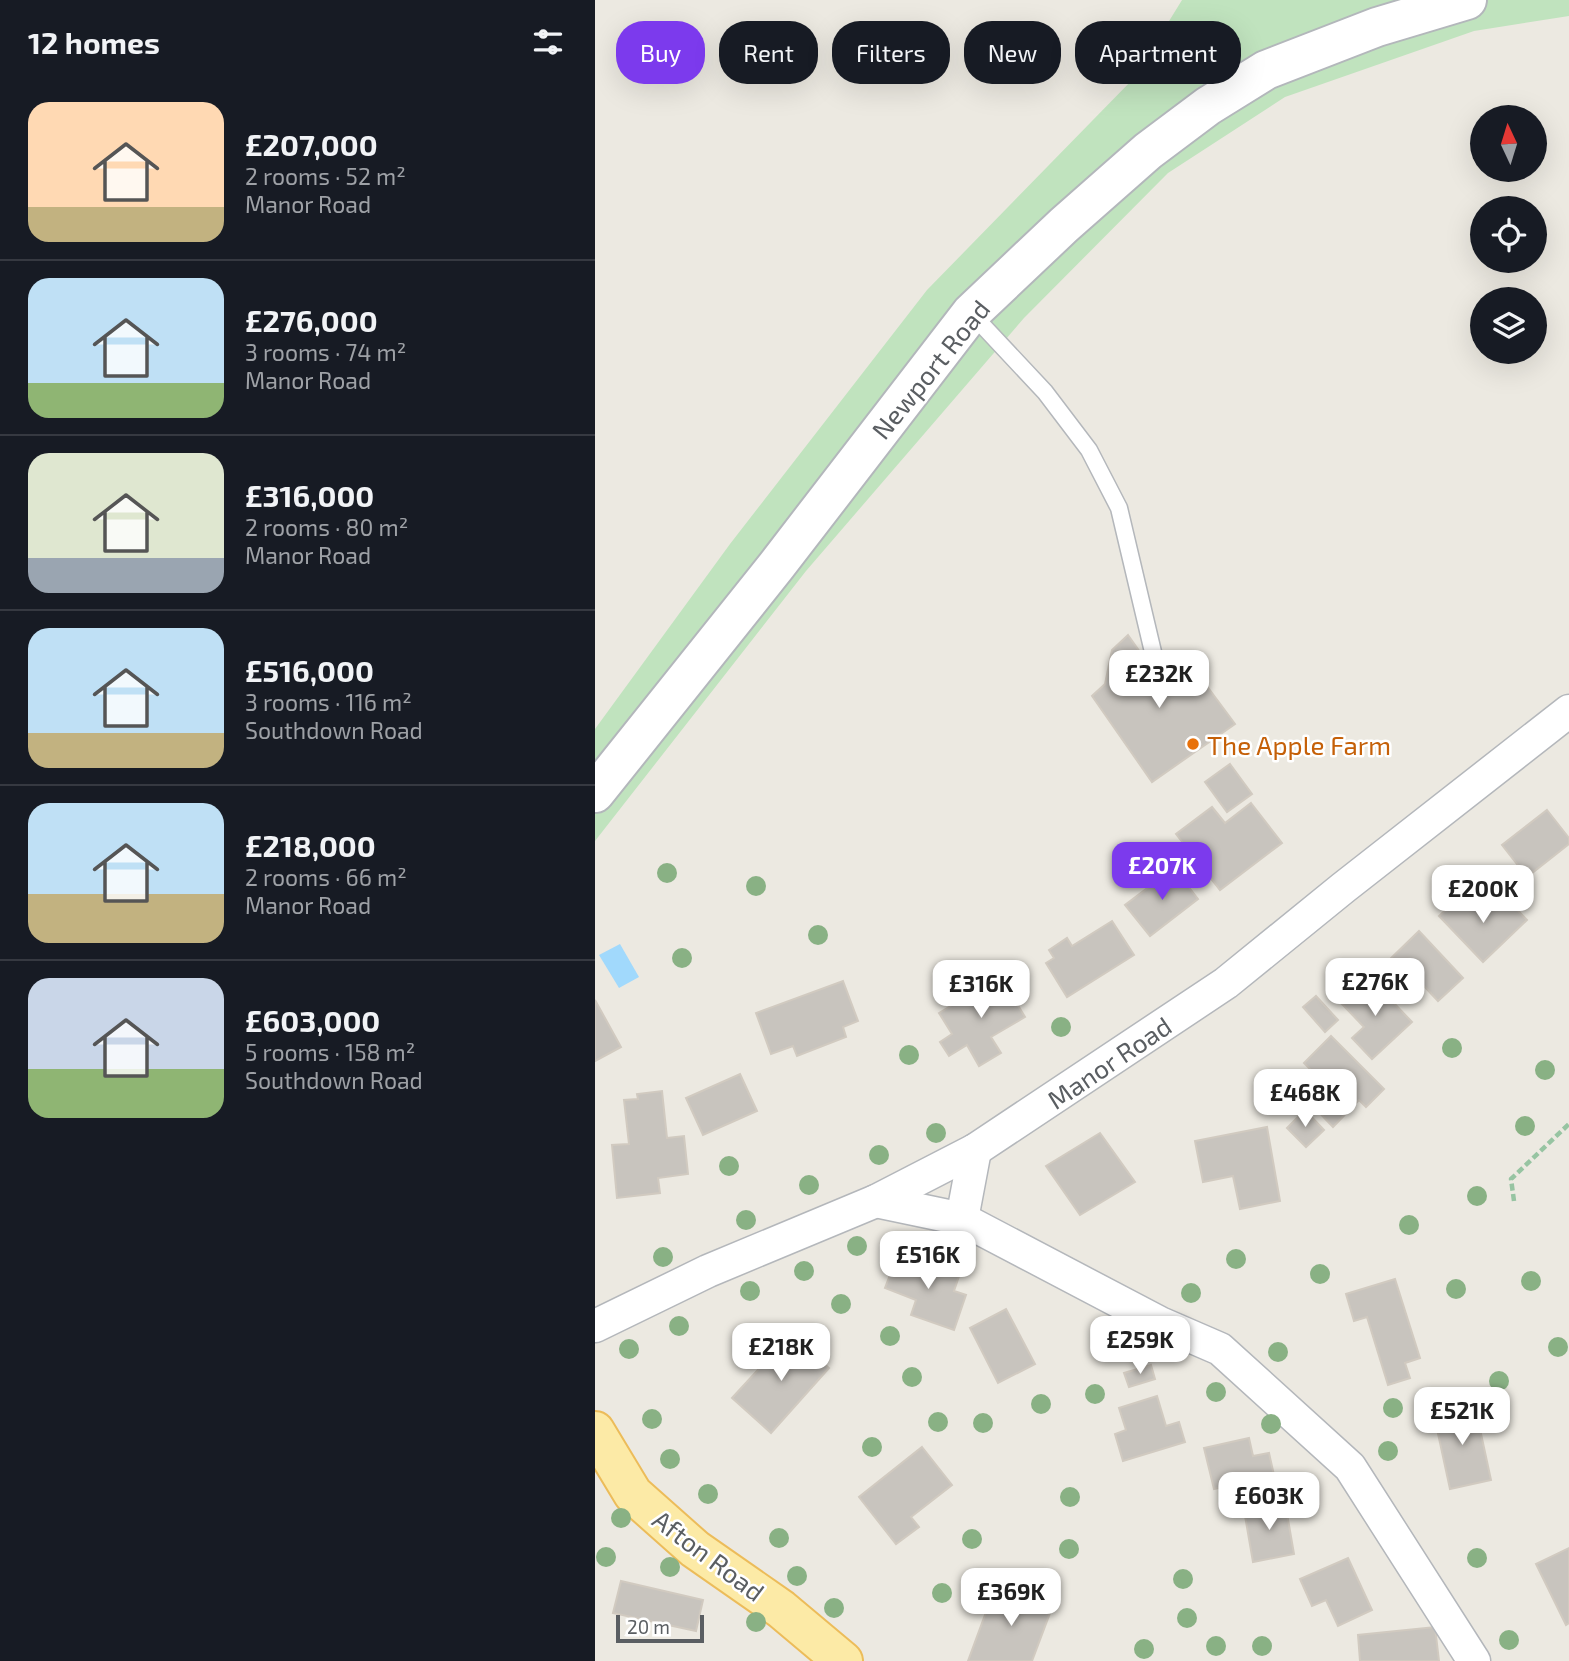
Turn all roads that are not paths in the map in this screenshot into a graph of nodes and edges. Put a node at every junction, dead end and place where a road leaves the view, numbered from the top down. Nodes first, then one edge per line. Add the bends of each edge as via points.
1 (1468, 0) edge
2 (971, 313) junction
3 (1153, 652) dead end
4 (1569, 711) edge
5 (595, 793) edge
6 (975, 1150) junction
7 (876, 1201) junction
8 (962, 1219) junction
9 (595, 1326) edge
10 (595, 1431) edge
11 (843, 1661) edge
12 (1475, 1661) edge

1 - 2 main road, Newport Road via 1377,27 1266,70 1208,106 1085,206
2 - 3 lane via 1045,392 1089,450 1119,508
2 - 5 main road, Newport Road
4 - 6 street, Manor Road via 1226,984
6 - 7 street, Manor Road
6 - 8 street
7 - 8 street
7 - 9 street, Manor Road via 708,1271
8 - 12 street via 1160,1323 1220,1349 1350,1467
10 - 11 main road, Afton Road via 633,1494 695,1549 781,1609

